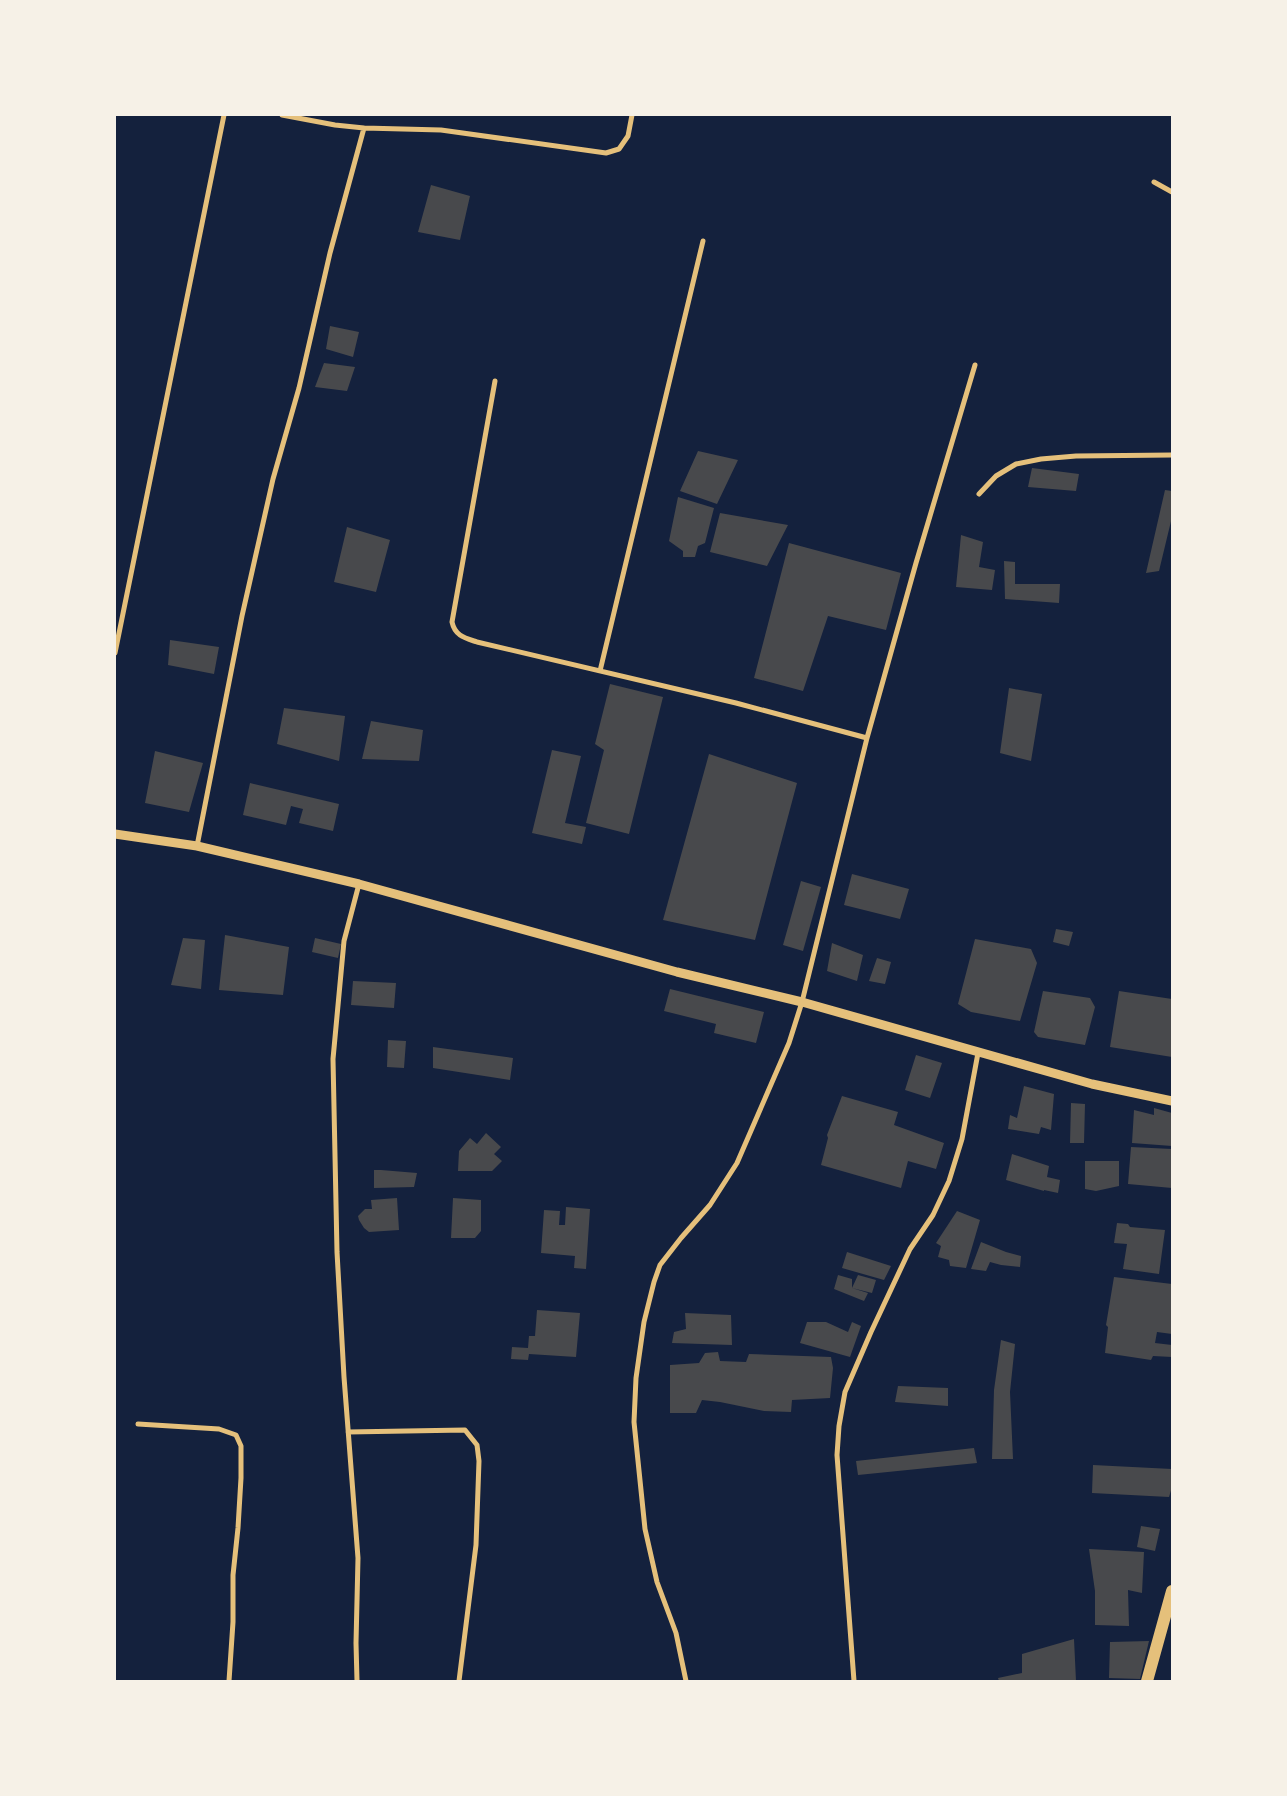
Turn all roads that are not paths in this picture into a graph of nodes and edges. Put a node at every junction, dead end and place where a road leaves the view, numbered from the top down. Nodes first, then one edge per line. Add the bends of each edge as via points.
1 (224, 115) edge
2 (282, 115) edge
3 (632, 115) edge
4 (364, 128) junction
5 (1154, 182) dead end
6 (1172, 192) edge
7 (703, 241) dead end
8 (975, 365) dead end
9 (495, 381) dead end
10 (1172, 455) edge
11 (979, 494) dead end
12 (115, 653) edge
13 (600, 671) junction
14 (867, 738) junction
15 (115, 834) edge
16 (197, 846) junction
17 (359, 884) junction
18 (802, 1002) junction
19 (978, 1053) junction
20 (1172, 1101) edge
21 (138, 1424) dead end
22 (348, 1432) junction
23 (1172, 1591) edge
24 (229, 1681) edge
25 (357, 1681) edge
26 (459, 1681) edge
27 (686, 1681) edge
28 (854, 1681) edge
29 (1147, 1681) edge

1 - 12 street
2 - 4 street
3 - 4 street via 628,136 619,149 606,153 441,130
4 - 16 street via 274,479 235,652
5 - 6 street
7 - 13 street
8 - 14 street
9 - 13 street via 452,622 454,630 462,637 477,642
10 - 11 street via 1076,456 1016,464 996,476
13 - 14 street
14 - 18 street
15 - 16 street
16 - 17 street
17 - 18 street via 677,972
17 - 22 street via 344,941 333,1059 337,1252
18 - 19 street
18 - 27 street via 789,1043 737,1162 710,1205 660,1265 644,1322 634,1422 645,1528 657,1582 676,1633
19 - 20 street via 1092,1084
19 - 28 street via 962,1140 949,1181 933,1215 910,1249 844,1392 837,1454
21 - 24 street via 219,1429 236,1434 241,1446
22 - 25 street via 358,1558
22 - 26 street via 464,1430 477,1445 476,1545
23 - 29 main road

